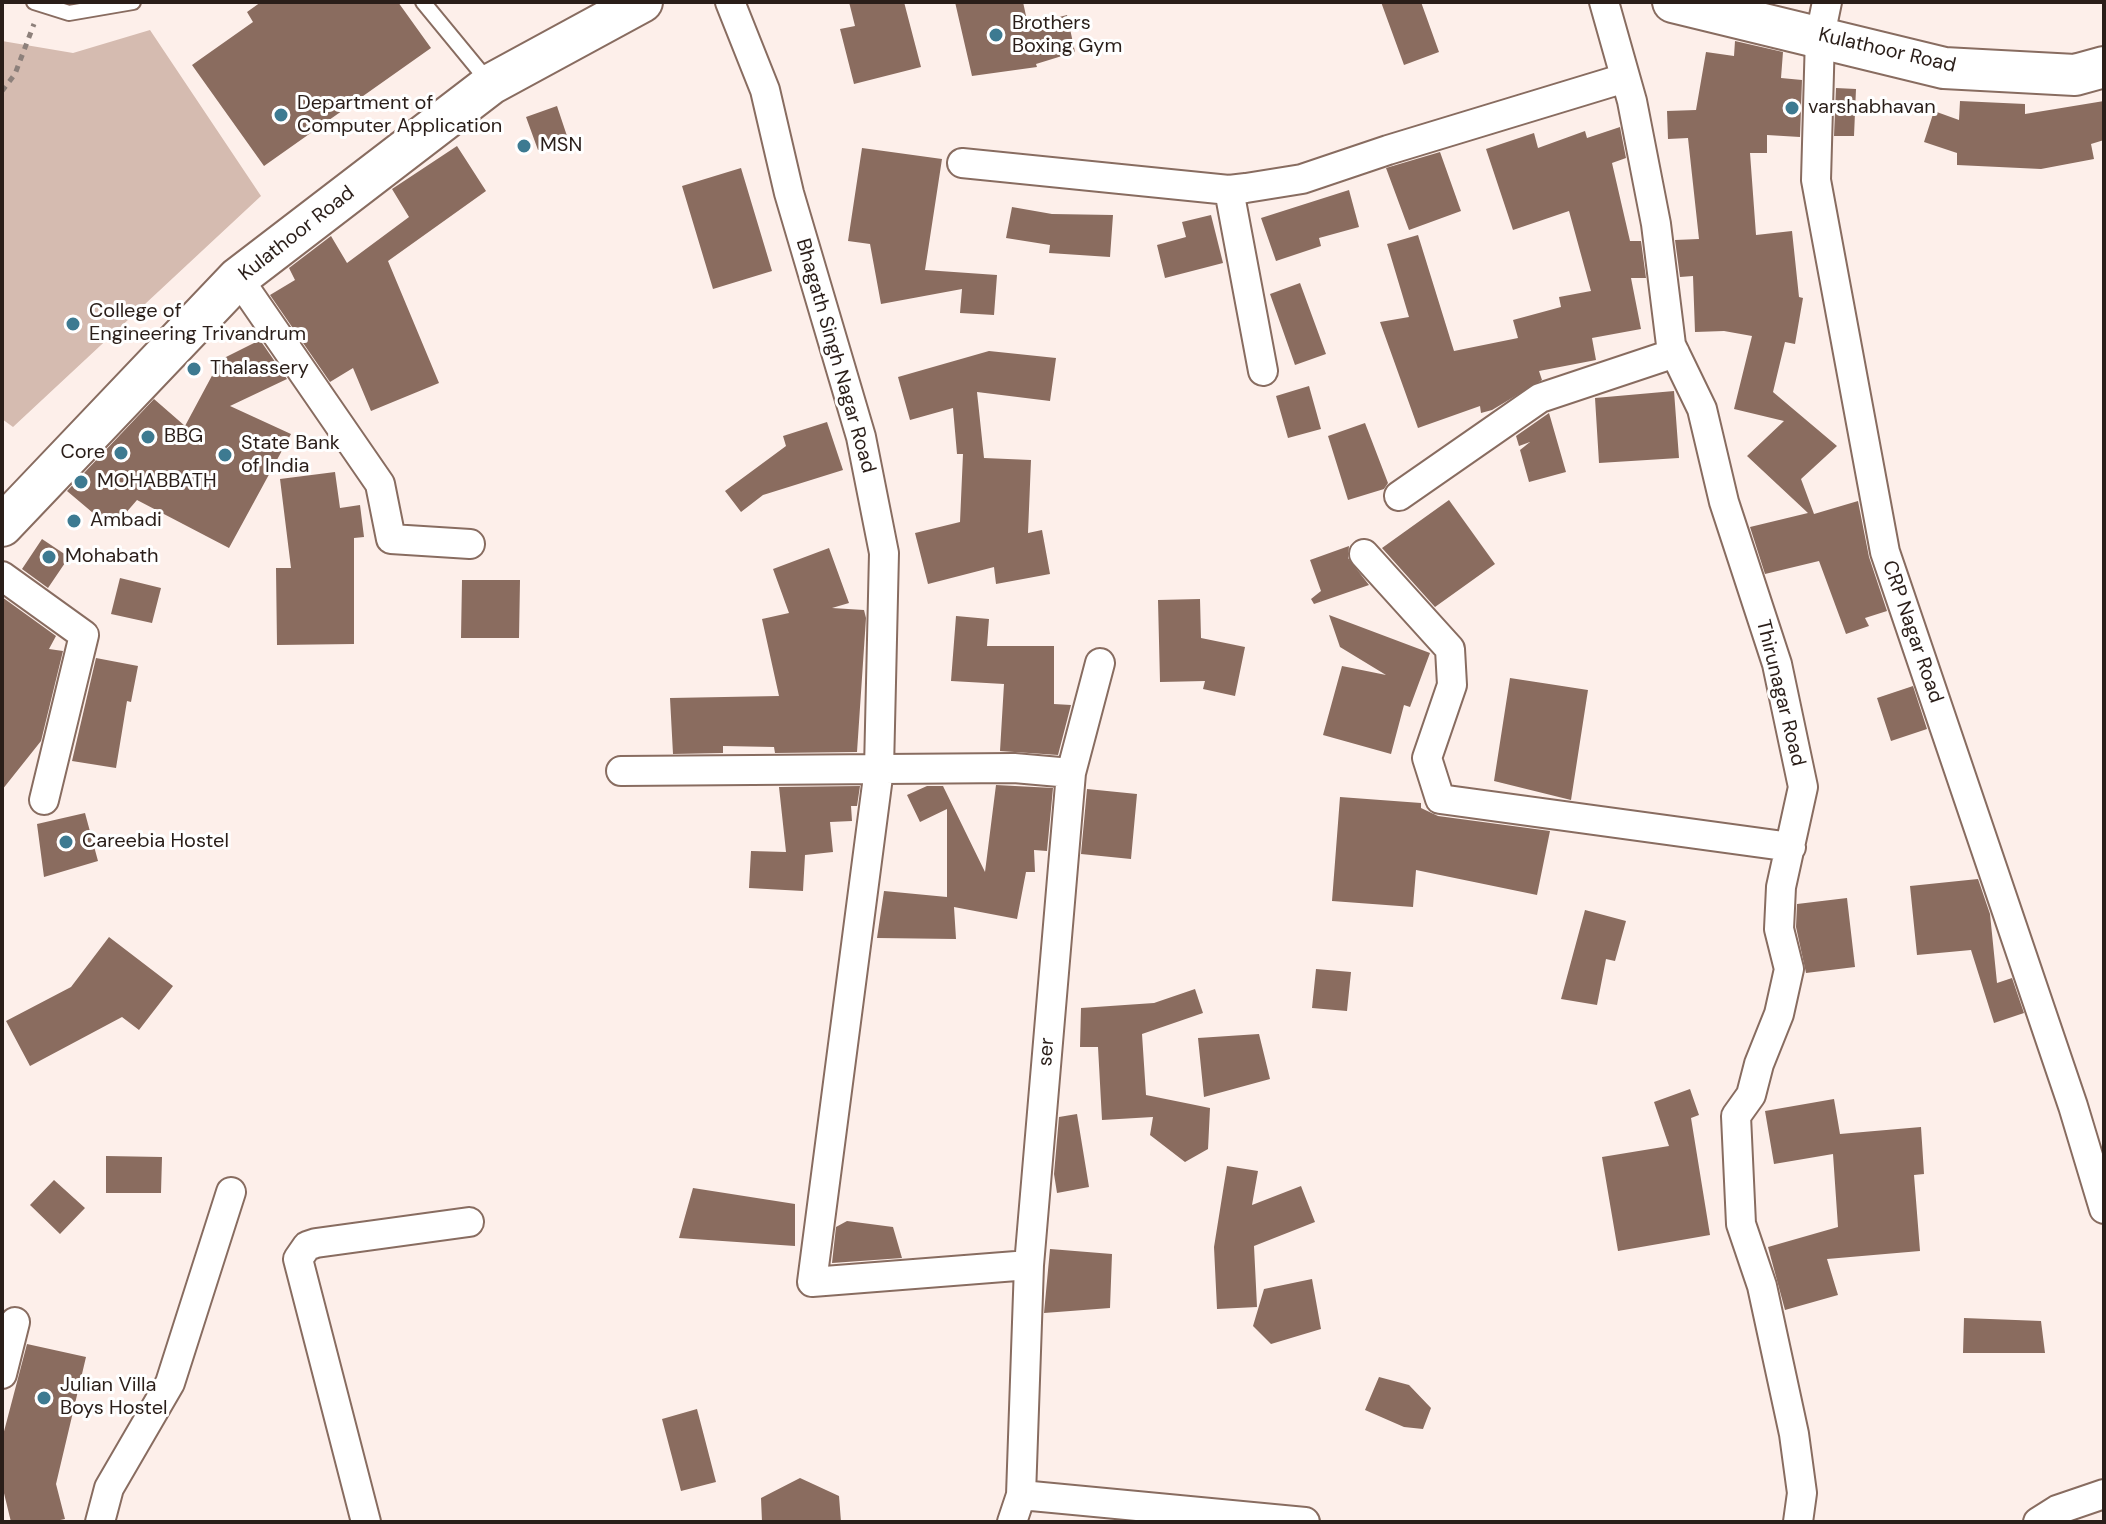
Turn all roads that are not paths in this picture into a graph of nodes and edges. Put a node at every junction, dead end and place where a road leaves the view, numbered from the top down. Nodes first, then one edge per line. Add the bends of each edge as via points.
1 (133, 2) edge
2 (423, 2) edge
3 (642, 2) edge
4 (730, 2) edge
5 (1604, 2) edge
6 (1673, 2) edge
7 (37, 4) edge
8 (1824, 19) edge
9 (2104, 67) edge
10 (1625, 78) junction
11 (491, 84) junction
12 (962, 163) dead end
13 (1229, 190) junction
14 (238, 278) junction
15 (1675, 353) junction
16 (1263, 371) dead end
17 (1399, 496) dead end
18 (7, 510) edge
19 (470, 544) dead end
20 (1364, 554) dead end
21 (2, 576) edge
22 (1100, 663) dead end
23 (879, 769) junction
24 (621, 771) dead end
25 (1071, 773) junction
26 (44, 800) dead end
27 (1791, 847) junction
28 (231, 1192) dead end
29 (2104, 1209) edge
30 (469, 1222) dead end
31 (1029, 1265) junction
32 (15, 1322) dead end
33 (2, 1374) edge
34 (2104, 1494) edge
35 (1021, 1495) junction
36 (100, 1522) edge
37 (366, 1522) edge
38 (1012, 1522) edge
39 (1305, 1522) edge
40 (1798, 1522) edge
41 (2038, 1522) edge

1 - 7 lane via 69,13
2 - 11 lane
3 - 11 main road, Kulathoor Road
4 - 23 street, Bhagath Singh Nagar Road via 765,90 789,193 861,437 884,553
5 - 10 street, Thirunagar Road
6 - 8 main road, Kulathoor Road
8 - 9 main road, Kulathoor Road via 1944,68 2075,75
8 - 29 street, CRP Nagar Road via 1816,180 1885,552
10 - 13 street via 1302,179
10 - 15 street, Thirunagar Road via 1656,224
11 - 14 main road, Kulathoor Road
12 - 13 street
13 - 16 street
14 - 18 main road, Kulathoor Road
14 - 19 street via 380,484 391,539
15 - 17 street via 1540,398
15 - 27 street, Thirunagar Road via 1702,409 1724,502 1777,664 1803,787
20 - 27 street via 1450,649 1452,685 1427,758 1440,799
21 - 26 street via 84,635
22 - 25 street, ser
23 - 24 street
23 - 25 street
23 - 31 street, Bhagath Singh Nagar Road via 812,1282
25 - 31 street, ser
27 - 40 street, Thirunagar Road via 1781,887 1779,929 1789,969 1751,1095 1736,1116 1741,1224 1762,1286 1784,1385 1802,1493
28 - 36 street via 170,1383 109,1488
30 - 37 street via 316,1243 298,1259
31 - 35 street, ser
32 - 33 street
34 - 41 street
35 - 38 street, ser
35 - 39 street

